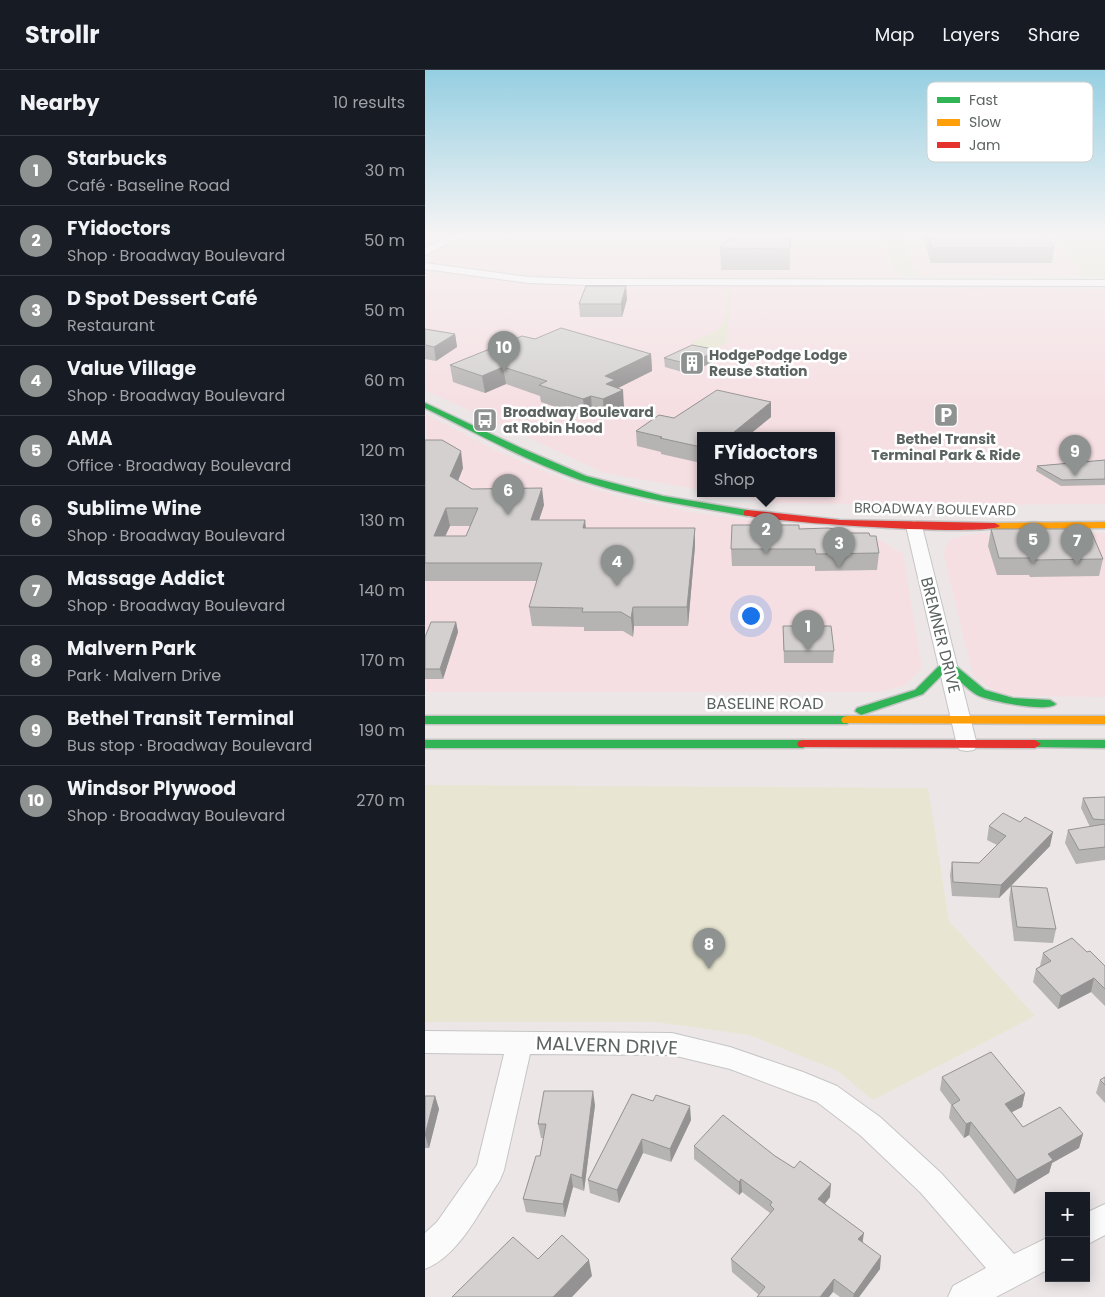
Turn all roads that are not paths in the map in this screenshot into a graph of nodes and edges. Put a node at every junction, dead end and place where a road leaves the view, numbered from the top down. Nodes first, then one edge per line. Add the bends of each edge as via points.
1 (425, 405) edge
2 (1105, 524) edge
3 (914, 526) junction
4 (947, 664) junction
5 (1058, 704) dead end
6 (1077, 709) dead end
7 (1105, 718) edge
8 (425, 720) edge
9 (832, 720) junction
10 (962, 720) junction
11 (425, 744) edge
12 (967, 744) junction
13 (1105, 744) edge
14 (425, 1042) edge
15 (520, 1042) junction
16 (1105, 1218) edge
17 (1090, 1227) edge
18 (425, 1254) edge
19 (1045, 1254) edge
20 (1009, 1271) junction
21 (964, 1297) edge

1 - 3 main road, BROADWAY BOULEVARD via 583,478 663,499 775,517
2 - 3 main road, BROADWAY BOULEVARD
3 - 4 street, BREMNER DRIVE
4 - 5 main road via 981,692 1012,701
4 - 9 main road via 919,692
4 - 10 street, BREMNER DRIVE
6 - 7 main road
7 - 10 main road, BASELINE ROAD
8 - 9 main road, BASELINE ROAD
9 - 10 main road, BASELINE ROAD
10 - 12 street, BREMNER DRIVE
11 - 12 main road
12 - 13 main road
14 - 15 street, MALVERN DRIVE
15 - 18 street via 490,1170 449,1232
15 - 20 street, MALVERN DRIVE via 673,1044 730,1058 827,1094 871,1126 931,1183
16 - 17 street
19 - 20 street
20 - 21 street

